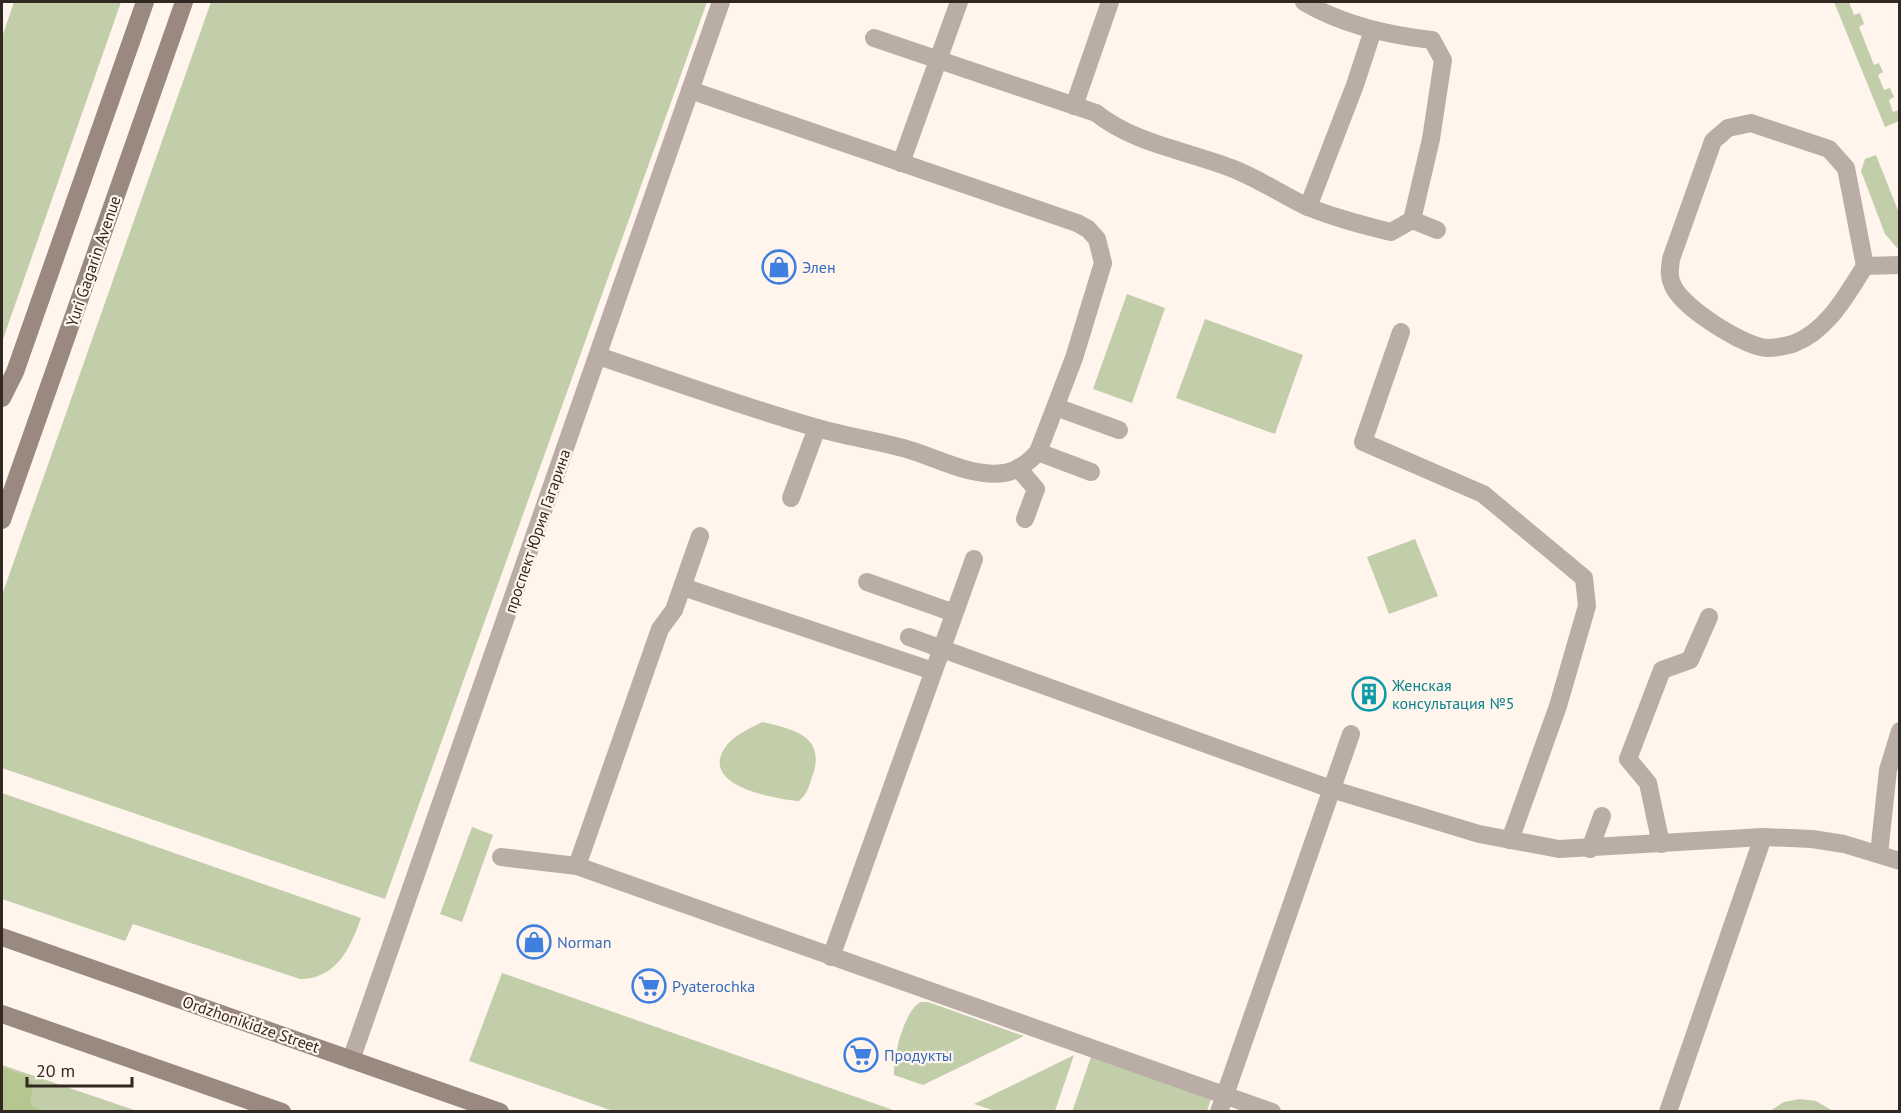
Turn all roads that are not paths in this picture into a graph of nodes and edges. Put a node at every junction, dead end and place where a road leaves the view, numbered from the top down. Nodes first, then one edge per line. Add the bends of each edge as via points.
1 (145, 2) edge
2 (184, 2) edge
3 (721, 2) edge
4 (959, 2) edge
5 (1110, 2) edge
6 (1304, 2) edge
7 (1373, 30) junction
8 (874, 38) dead end
9 (938, 60) junction
10 (690, 90) junction
11 (1074, 106) junction
12 (901, 163) junction
13 (1308, 207) junction
14 (1413, 220) junction
15 (1437, 230) dead end
16 (1899, 265) edge
17 (1865, 266) junction
18 (1401, 332) dead end
19 (598, 356) junction
20 (2, 398) edge
21 (1056, 407) junction
22 (817, 428) junction
23 (1119, 430) dead end
24 (1038, 452) junction
25 (1018, 468) junction
26 (1091, 472) dead end
27 (791, 498) dead end
28 (1025, 519) dead end
29 (2, 520) edge
30 (700, 536) dead end
31 (974, 559) dead end
32 (867, 582) dead end
33 (682, 587) junction
34 (954, 613) junction
35 (1709, 617) dead end
36 (909, 637) dead end
37 (941, 649) junction
38 (933, 671) junction
39 (1899, 731) edge
40 (1351, 734) dead end
41 (1331, 789) junction
42 (1602, 816) dead end
43 (1763, 837) junction
44 (1510, 840) junction
45 (1661, 844) junction
46 (1590, 849) junction
47 (1879, 854) junction
48 (501, 857) dead end
49 (1899, 861) edge
50 (577, 866) junction
51 (2, 937) edge
52 (831, 957) junction
53 (2, 1014) edge
54 (351, 1060) junction
55 (1222, 1103) edge
56 (282, 1112) edge
57 (500, 1112) edge
58 (1272, 1112) edge
59 (1668, 1112) edge

1 - 20 main road via 15,372
2 - 29 main road, Yuri Gagarin Avenue
3 - 10 street, проспект Юрия Гагарина
4 - 9 street
5 - 11 street
6 - 7 street
7 - 13 street
7 - 14 street via 1390,36 1432,40 1443,60
8 - 9 street
9 - 11 street
9 - 12 street
10 - 12 street
10 - 19 street, проспект Юрия Гагарина
11 - 13 street via 1096,113 1112,126 1155,144 1231,168
12 - 21 street via 1077,223 1097,239 1103,263 1101,276
13 - 14 street via 1391,232
14 - 15 street
16 - 17 street
17 - 17 street via 1846,168 1829,149 1751,123 1728,128 1713,141 1669,272 1678,295 1692,309 1745,340 1767,348 1794,344 1830,316
18 - 44 street via 1363,442 1484,494 1584,578 1587,606 1558,706
19 - 22 street
19 - 54 street, проспект Юрия Гагарина
21 - 23 street
21 - 24 street
22 - 25 street via 904,448 964,468 992,473
22 - 27 street
24 - 25 street
24 - 26 street
25 - 28 street via 1036,489
30 - 33 street
31 - 34 street
32 - 34 street
33 - 38 street
33 - 50 street via 674,610 660,629
34 - 37 street
35 - 45 street via 1690,660 1662,670 1629,759 1648,783
36 - 37 street
37 - 38 street
37 - 41 street
38 - 52 street
39 - 47 street via 1888,770
40 - 41 street
41 - 44 street
41 - 55 street
42 - 46 street
43 - 45 street
43 - 47 street via 1812,839
43 - 59 street
44 - 46 street via 1559,849
45 - 46 street
47 - 49 street
48 - 50 street
50 - 52 street
51 - 54 main road, Ordzhonikidze Street
52 - 55 street
53 - 56 main road
54 - 57 main road, Ordzhonikidze Street
55 - 58 street

